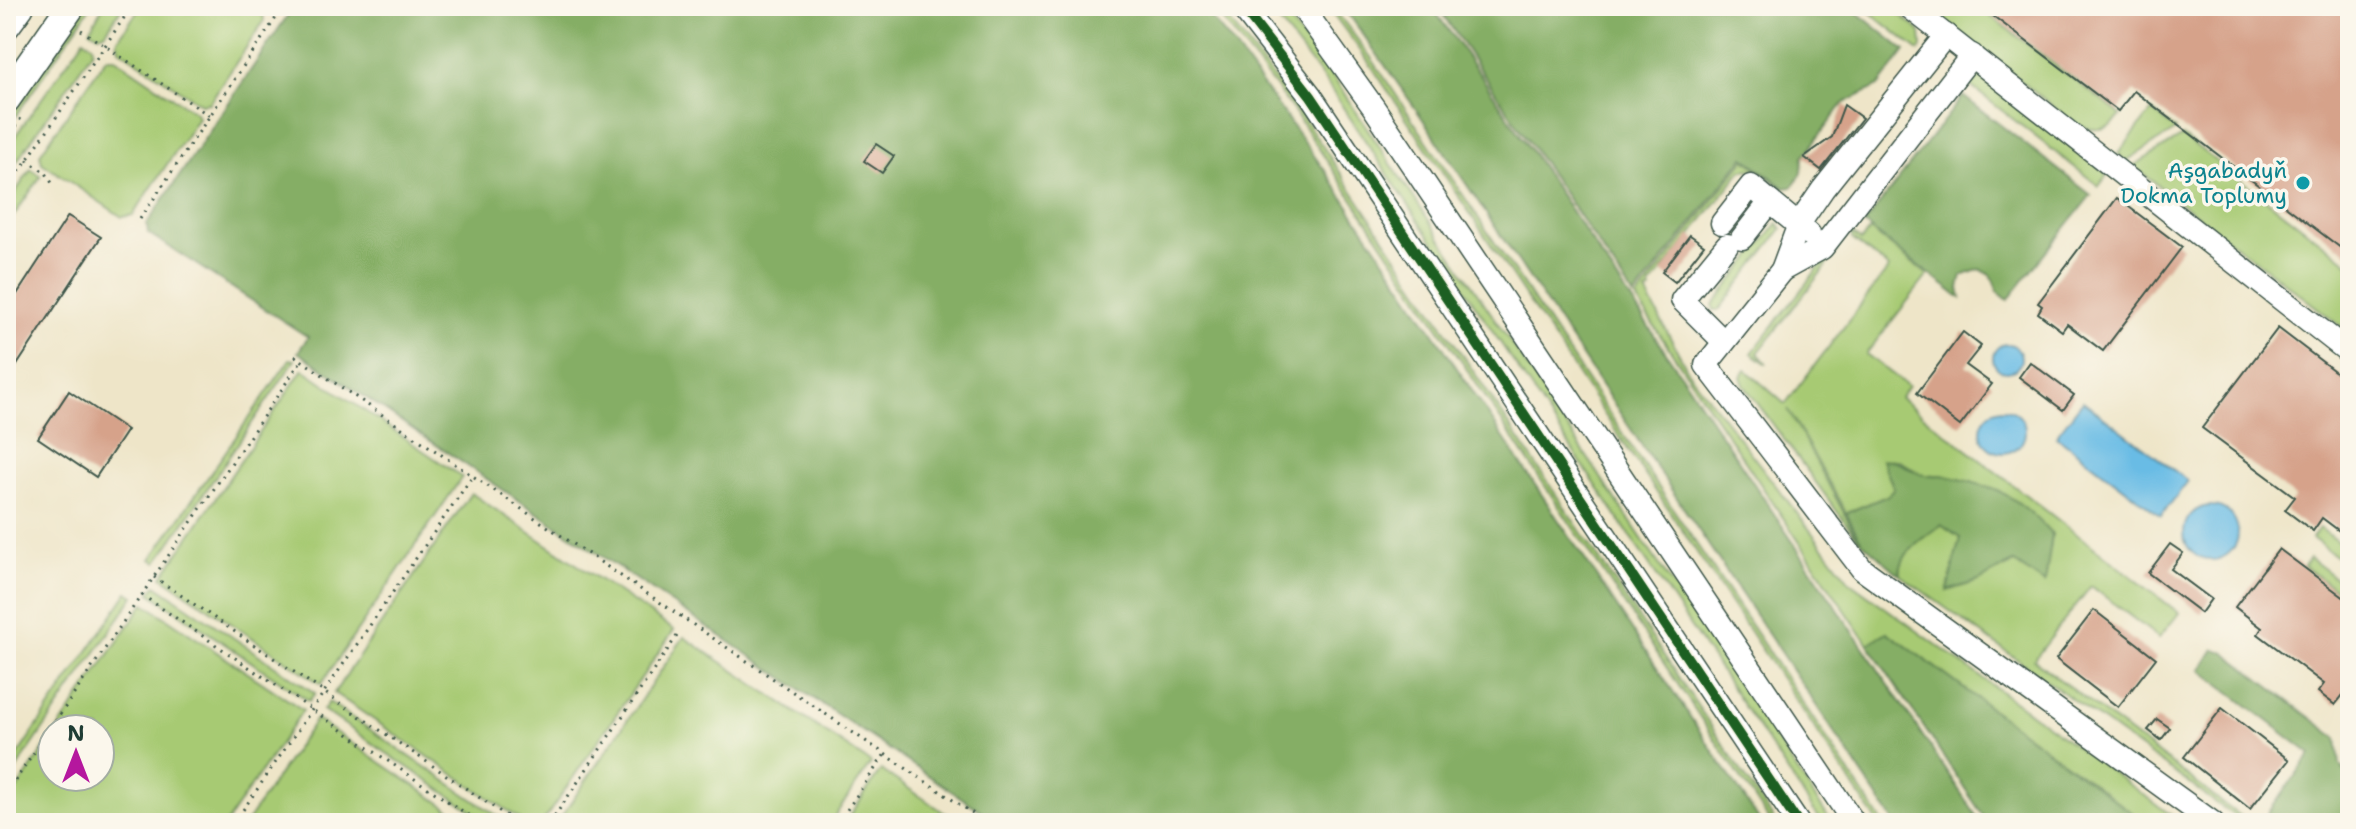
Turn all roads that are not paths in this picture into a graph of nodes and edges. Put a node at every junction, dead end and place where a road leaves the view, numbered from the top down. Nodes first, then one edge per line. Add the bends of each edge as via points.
1 (20, 6) edge
2 (1241, 6) edge
3 (1301, 6) edge
4 (1908, 6) edge
5 (76, 18) edge
6 (6, 25) edge
7 (1946, 35) junction
8 (1972, 55) junction
9 (6, 99) edge
10 (1770, 202) junction
11 (1722, 223) dead end
12 (1799, 224) junction
13 (1822, 248) junction
14 (1782, 270) junction
15 (1724, 342) junction
16 (2350, 353) edge
17 (1798, 823) edge
18 (1854, 823) edge
19 (2213, 823) edge

1 - 6 main road
2 - 17 street via 1311,96
3 - 18 street
4 - 7 street
5 - 9 main road
7 - 8 street
7 - 12 street
8 - 13 street
8 - 16 street
10 - 11 street via 1750,186
10 - 12 street
10 - 15 street via 1682,300
12 - 13 street
12 - 14 street
13 - 14 street
14 - 15 street
15 - 19 street via 1706,365 1862,569

